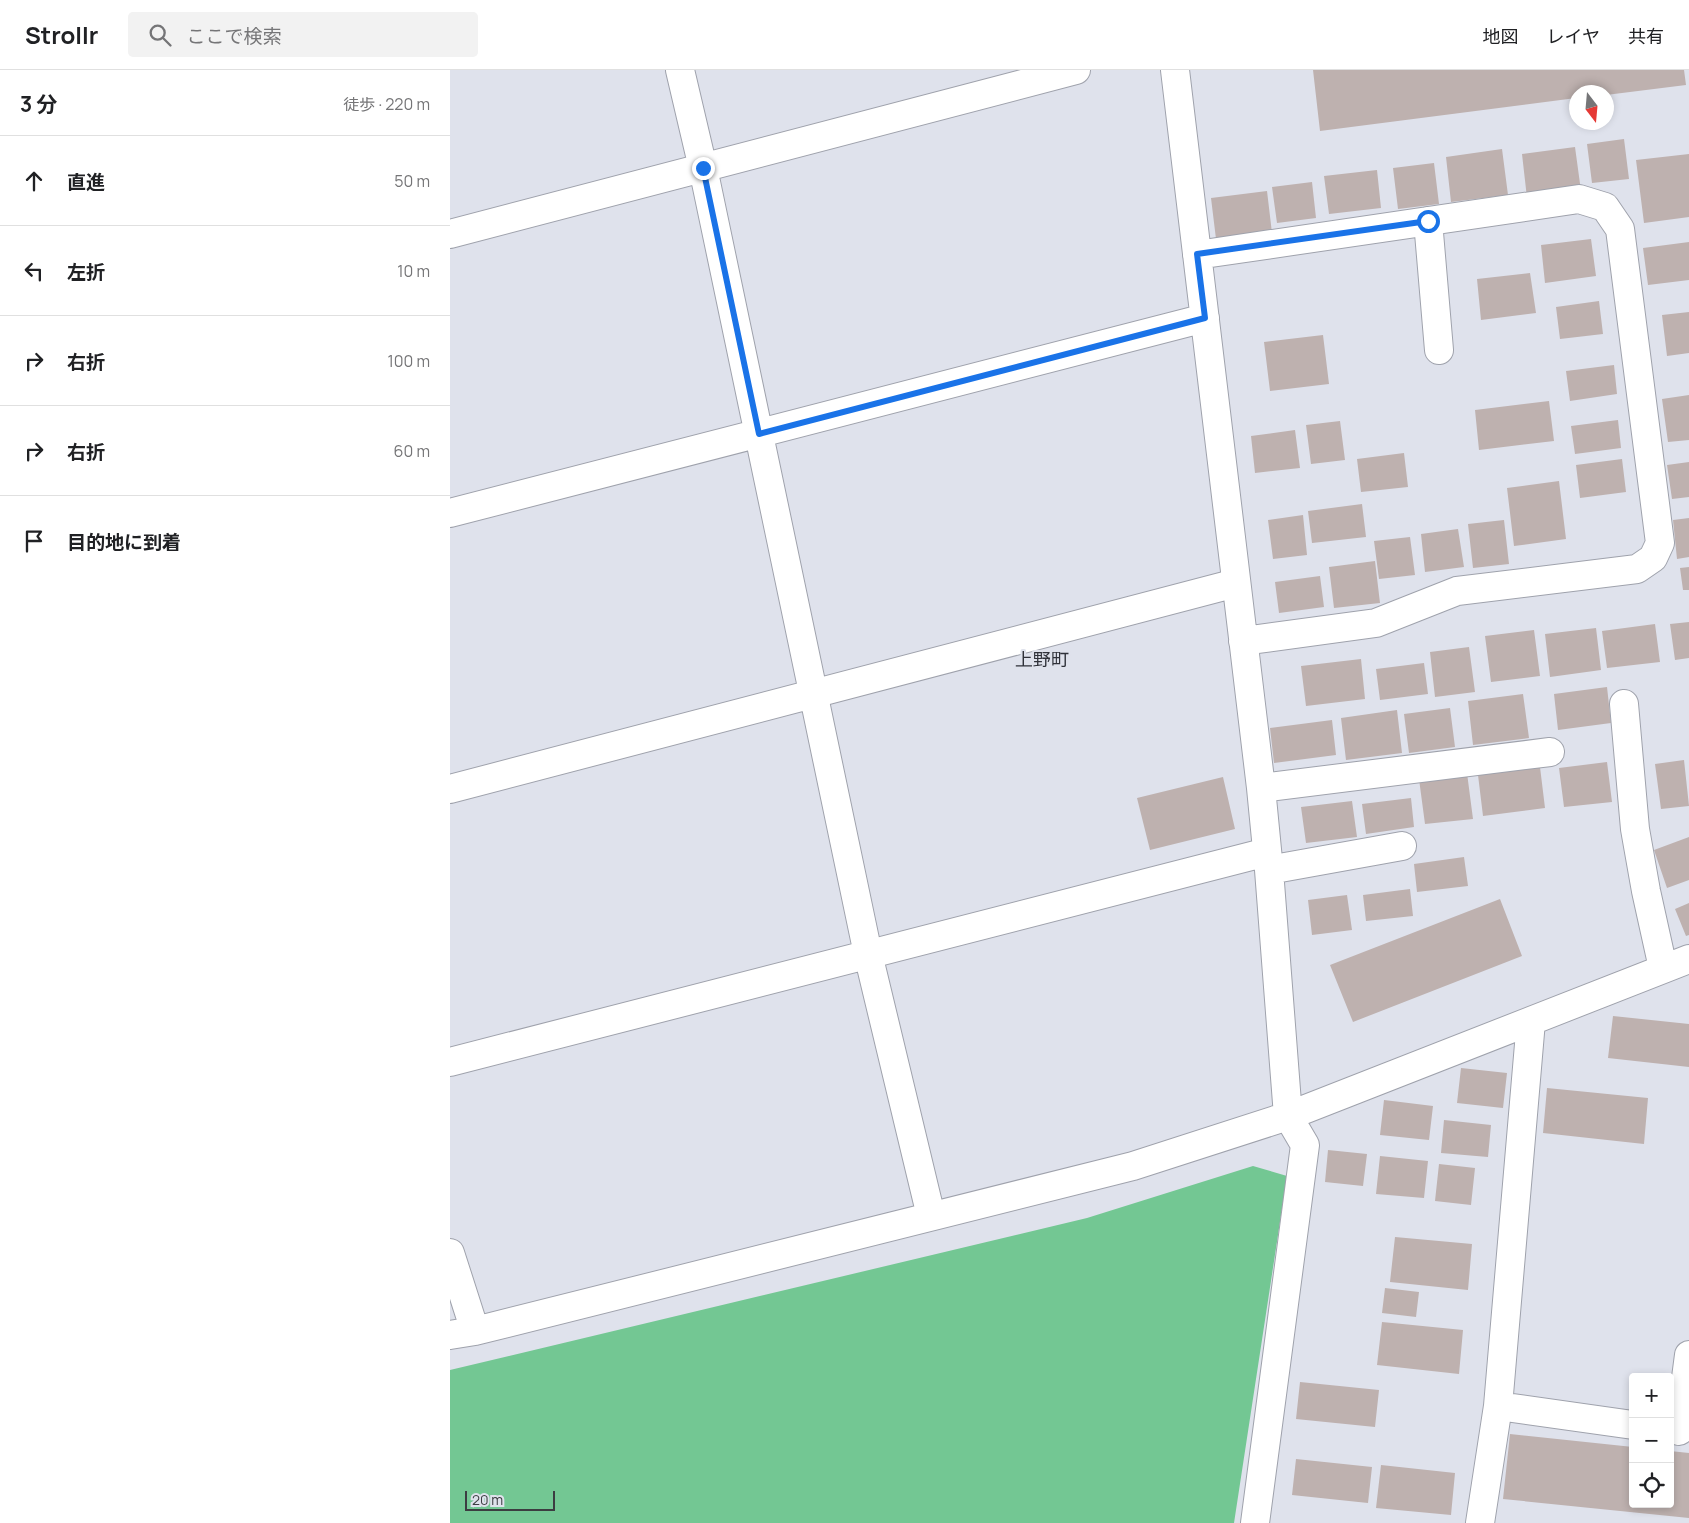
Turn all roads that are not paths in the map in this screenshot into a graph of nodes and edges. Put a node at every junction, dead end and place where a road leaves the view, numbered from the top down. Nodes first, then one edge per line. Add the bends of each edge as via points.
1 (680, 70) edge
2 (1076, 70) edge
3 (1175, 70) edge
4 (703, 168) junction
5 (1428, 221) junction
6 (450, 234) edge
7 (1197, 254) junction
8 (1205, 318) junction
9 (1439, 350) dead end
10 (759, 434) junction
11 (450, 513) edge
12 (1236, 583) junction
13 (1243, 641) junction
14 (815, 695) junction
15 (1624, 704) dead end
16 (1550, 752) dead end
17 (1261, 788) junction
18 (450, 789) edge
19 (1402, 846) dead end
20 (1268, 861) junction
21 (868, 954) junction
22 (1689, 959) edge
23 (1663, 968) junction
24 (1531, 1021) junction
25 (450, 1062) edge
26 (1288, 1116) junction
27 (931, 1216) junction
28 (450, 1253) edge
29 (463, 1333) edge
30 (1689, 1354) edge
31 (1498, 1406) junction
32 (1629, 1424) edge
33 (1680, 1431) edge
34 (1255, 1523) edge
35 (1480, 1523) edge

1 - 4 street
2 - 4 street
3 - 7 street
4 - 6 street
4 - 10 street
5 - 7 street
5 - 9 street
5 - 13 street via 1579,199 1605,207 1620,229 1660,543 1653,558 1637,569 1456,591 1376,623
7 - 8 street
8 - 10 street
8 - 12 street
10 - 11 street
10 - 14 street
12 - 13 street
12 - 14 street
13 - 17 street
14 - 18 street
14 - 21 street
15 - 23 street via 1635,829
16 - 17 street
17 - 20 street
19 - 20 street
20 - 21 street
20 - 26 street
21 - 25 street
21 - 27 street
22 - 23 street
23 - 24 street
24 - 26 street
24 - 31 street
26 - 27 street via 1134,1166
26 - 34 street via 1305,1145
27 - 29 street
28 - 29 street
30 - 33 street
31 - 32 street
31 - 35 street

